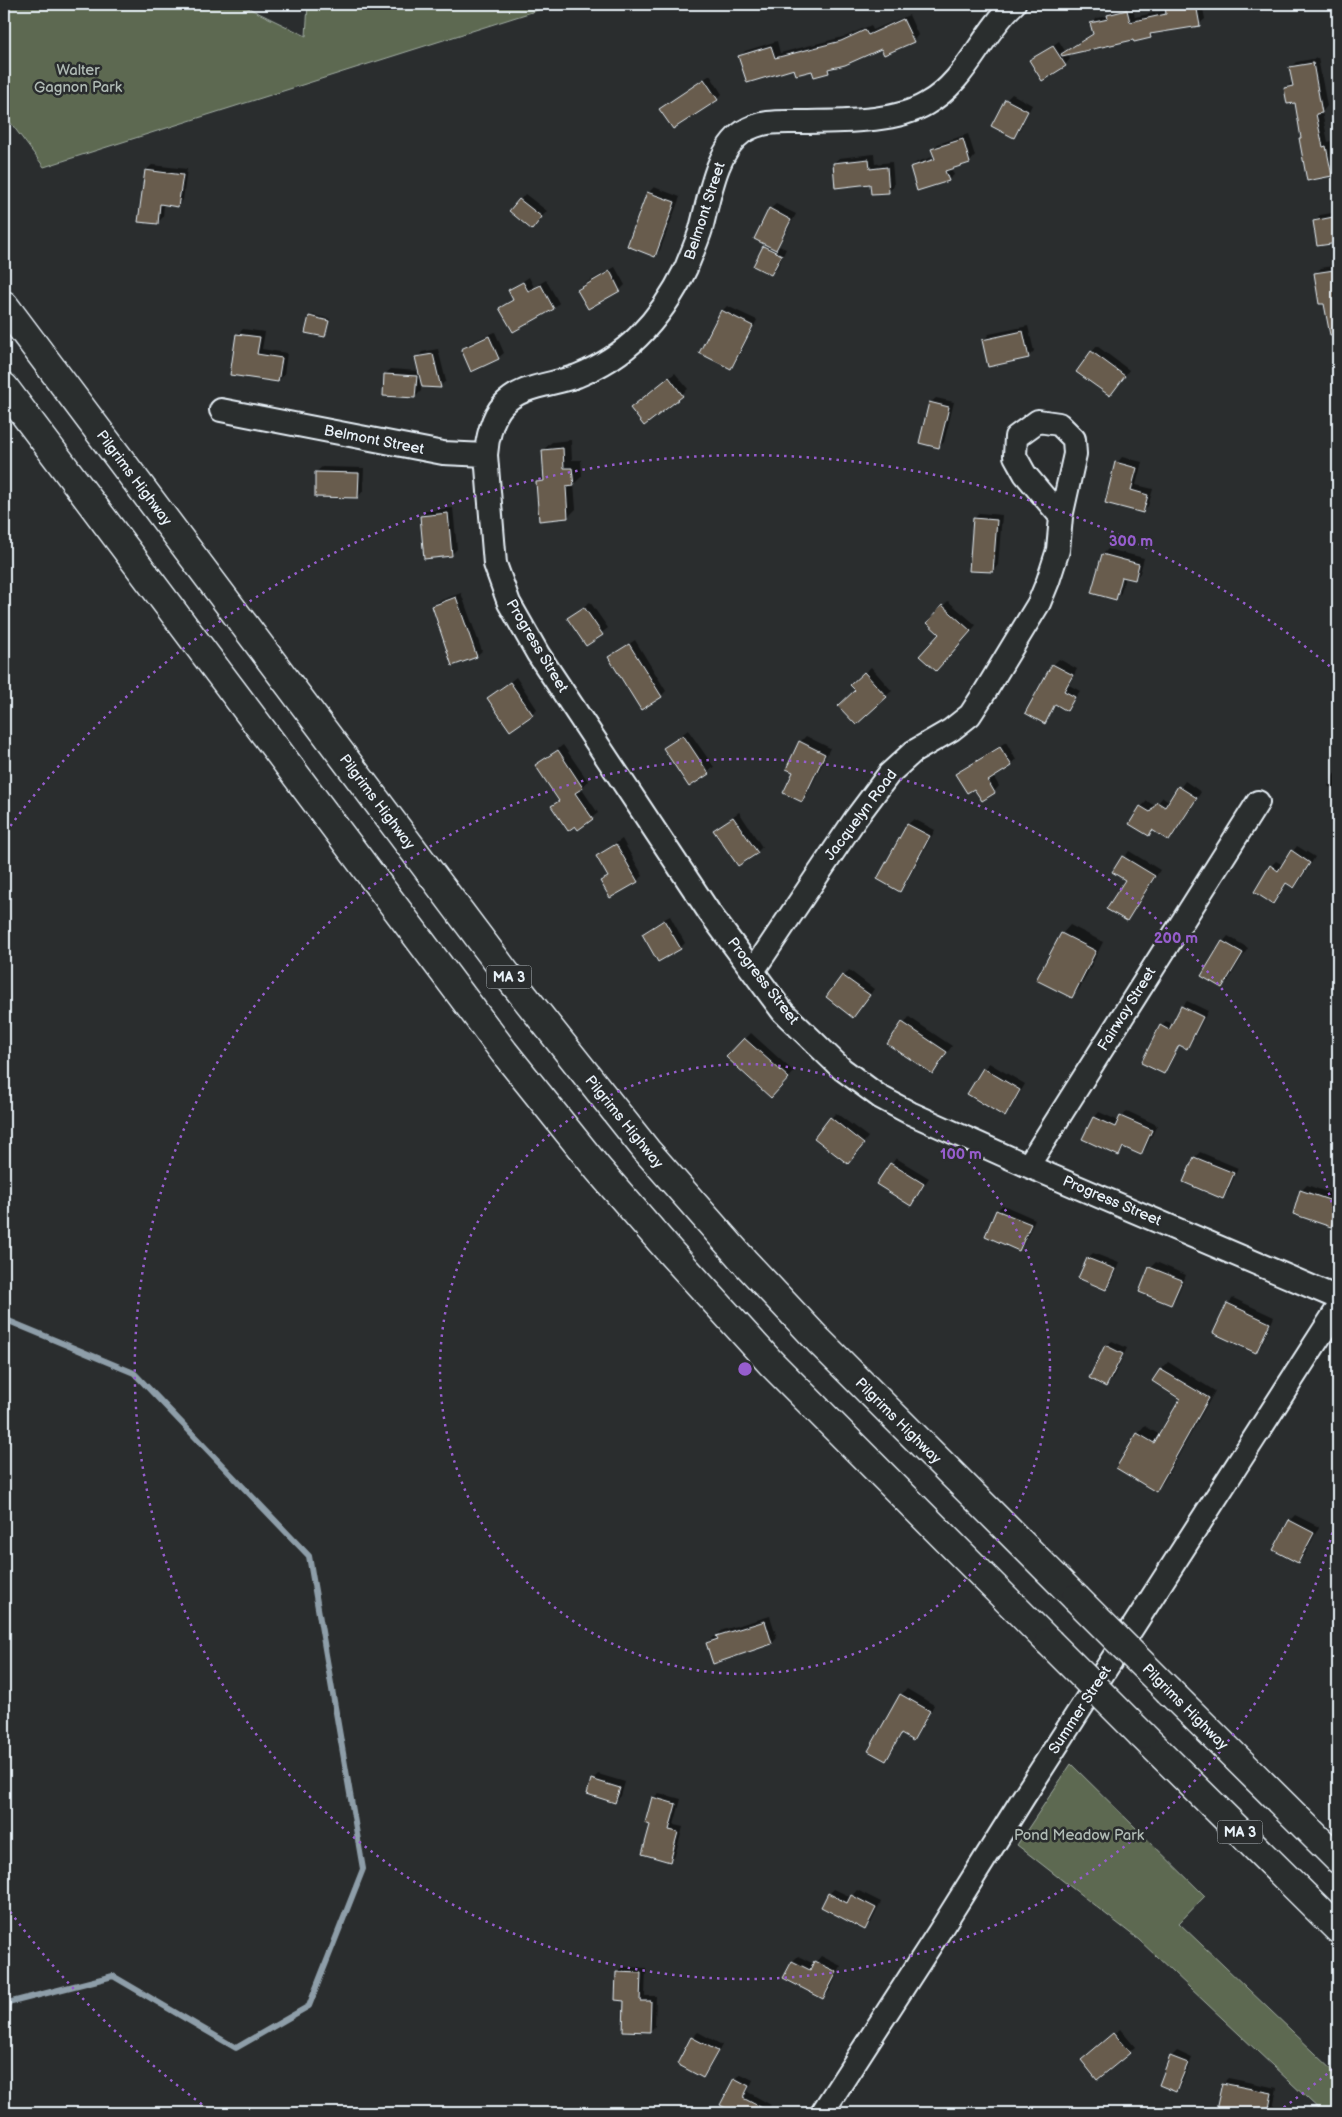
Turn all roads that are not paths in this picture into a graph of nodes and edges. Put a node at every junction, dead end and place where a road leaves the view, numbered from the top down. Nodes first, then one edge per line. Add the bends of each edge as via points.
1 (1014, 4) edge
2 (4, 305) edge
3 (4, 387) edge
4 (221, 410) dead end
5 (486, 455) junction
6 (1061, 517) dead end
7 (1258, 802) dead end
8 (753, 971) junction
9 (1028, 1166) junction
10 (1338, 1298) edge
11 (1338, 1308) edge
12 (1338, 1859) edge
13 (1338, 1929) edge
14 (822, 2113) edge

1 - 5 street, Belmont Street via 949,87 924,106 866,120 762,123 742,133 723,156 685,269 662,308 637,338 610,360 577,376 520,392 502,405 490,431
2 - 12 highway, Pilgrims Highway / MA 3, bridge via 508,976 646,1151 807,1328
3 - 13 highway, MA 3, bridge via 504,1052 670,1253 765,1356
4 - 5 street, Belmont Street via 443,453
5 - 8 street, Progress Street via 495,564 509,603 538,654 703,904
6 - 8 street, Jacquelyn Road via 1058,550 1039,603 970,715 913,752 889,774
7 - 9 street, Fairway Street
8 - 9 street, Progress Street via 783,1012 842,1069 880,1097
9 - 10 street, Progress Street
11 - 14 street, Summer Street

